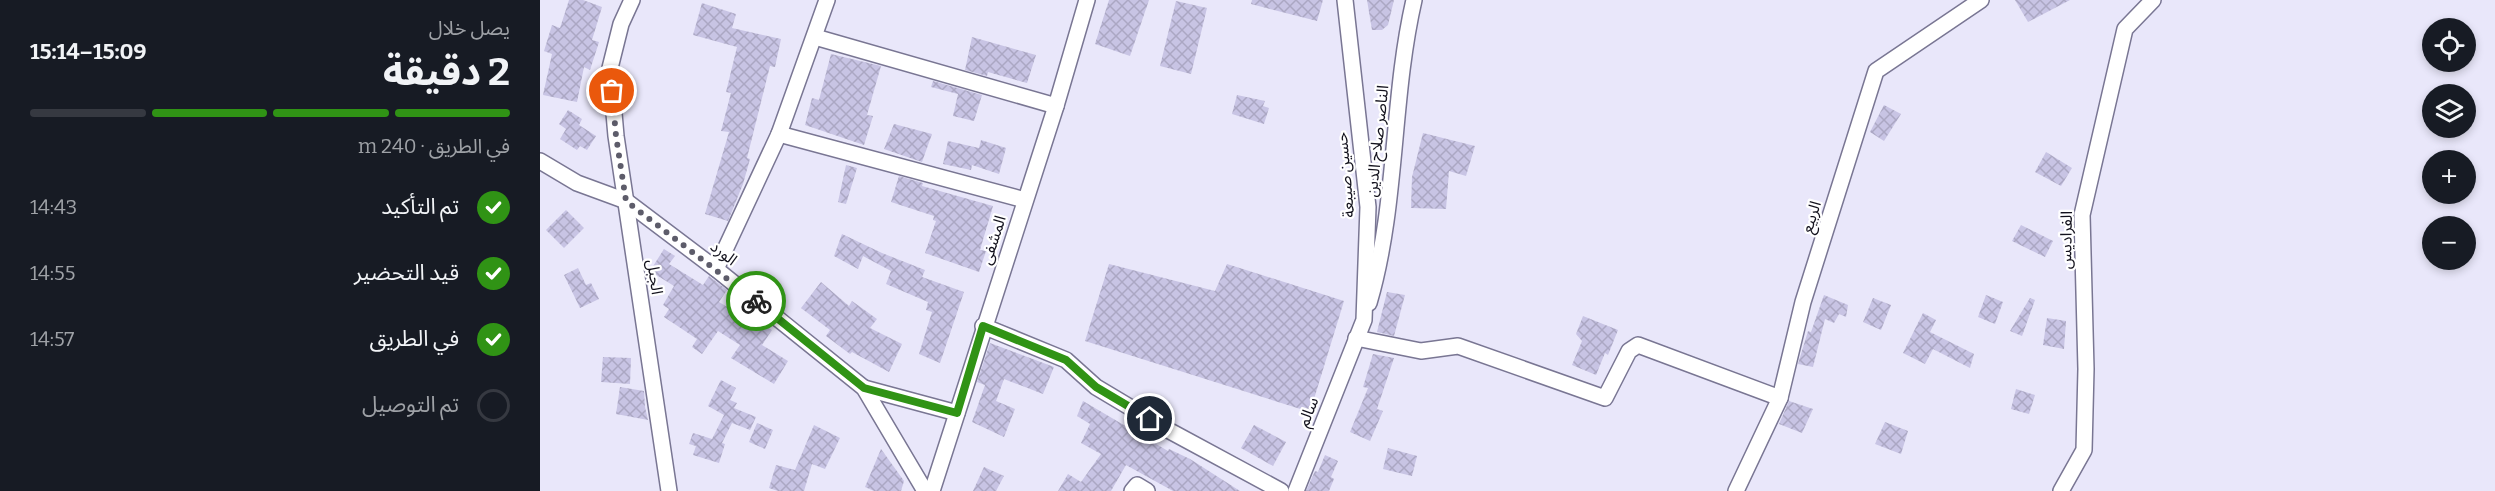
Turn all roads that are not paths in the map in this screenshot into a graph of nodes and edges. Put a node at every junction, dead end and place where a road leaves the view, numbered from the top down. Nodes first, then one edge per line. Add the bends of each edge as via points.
1 (632, 0) edge
2 (827, 0) edge
3 (1088, 0) edge
4 (1345, 0) edge
5 (1414, 0) edge
6 (1981, 0) edge
7 (2153, 0) edge
8 (815, 37) junction
9 (1056, 105) junction
10 (779, 134) junction
11 (540, 160) edge
12 (1024, 200) junction
13 (626, 201) junction
14 (716, 269) junction
15 (1364, 320) junction
16 (983, 326) junction
17 (1355, 342) junction
18 (864, 388) junction
19 (1780, 398) junction
20 (957, 413) junction
21 (669, 491) edge
22 (925, 491) edge
23 (932, 491) edge
24 (1132, 491) edge
25 (1147, 491) edge
26 (1281, 491) edge
27 (1296, 491) edge
28 (1737, 491) edge
29 (2061, 491) edge

1 - 13 street, الجبل via 621,24 610,69
2 - 8 street
3 - 9 street, المشفى
4 - 15 street, حسين صيبعة via 1368,207
5 - 15 street, الناصر صلاح الدين via 1381,264
6 - 19 street, الربيع via 1876,71 1803,302
7 - 29 street, الفراديس via 2125,29 2082,215 2084,450
8 - 9 street
8 - 10 street
9 - 12 street, المشفى
10 - 12 street
10 - 14 street
11 - 13 street, الورد via 577,183
12 - 16 street, المشفى
13 - 14 street, الورد
13 - 21 street, الجبل
14 - 18 street, الورد
15 - 17 street, حسين صيبعة
16 - 20 street, المشفى
16 - 26 street via 1066,360 1096,387
17 - 19 street via 1421,351 1458,346 1605,398 1629,351 1638,345
17 - 27 street, سالم
18 - 20 street
18 - 22 street, الورد
19 - 28 street, الربيع
20 - 23 street, المشفى
24 - 25 street via 1137,485

